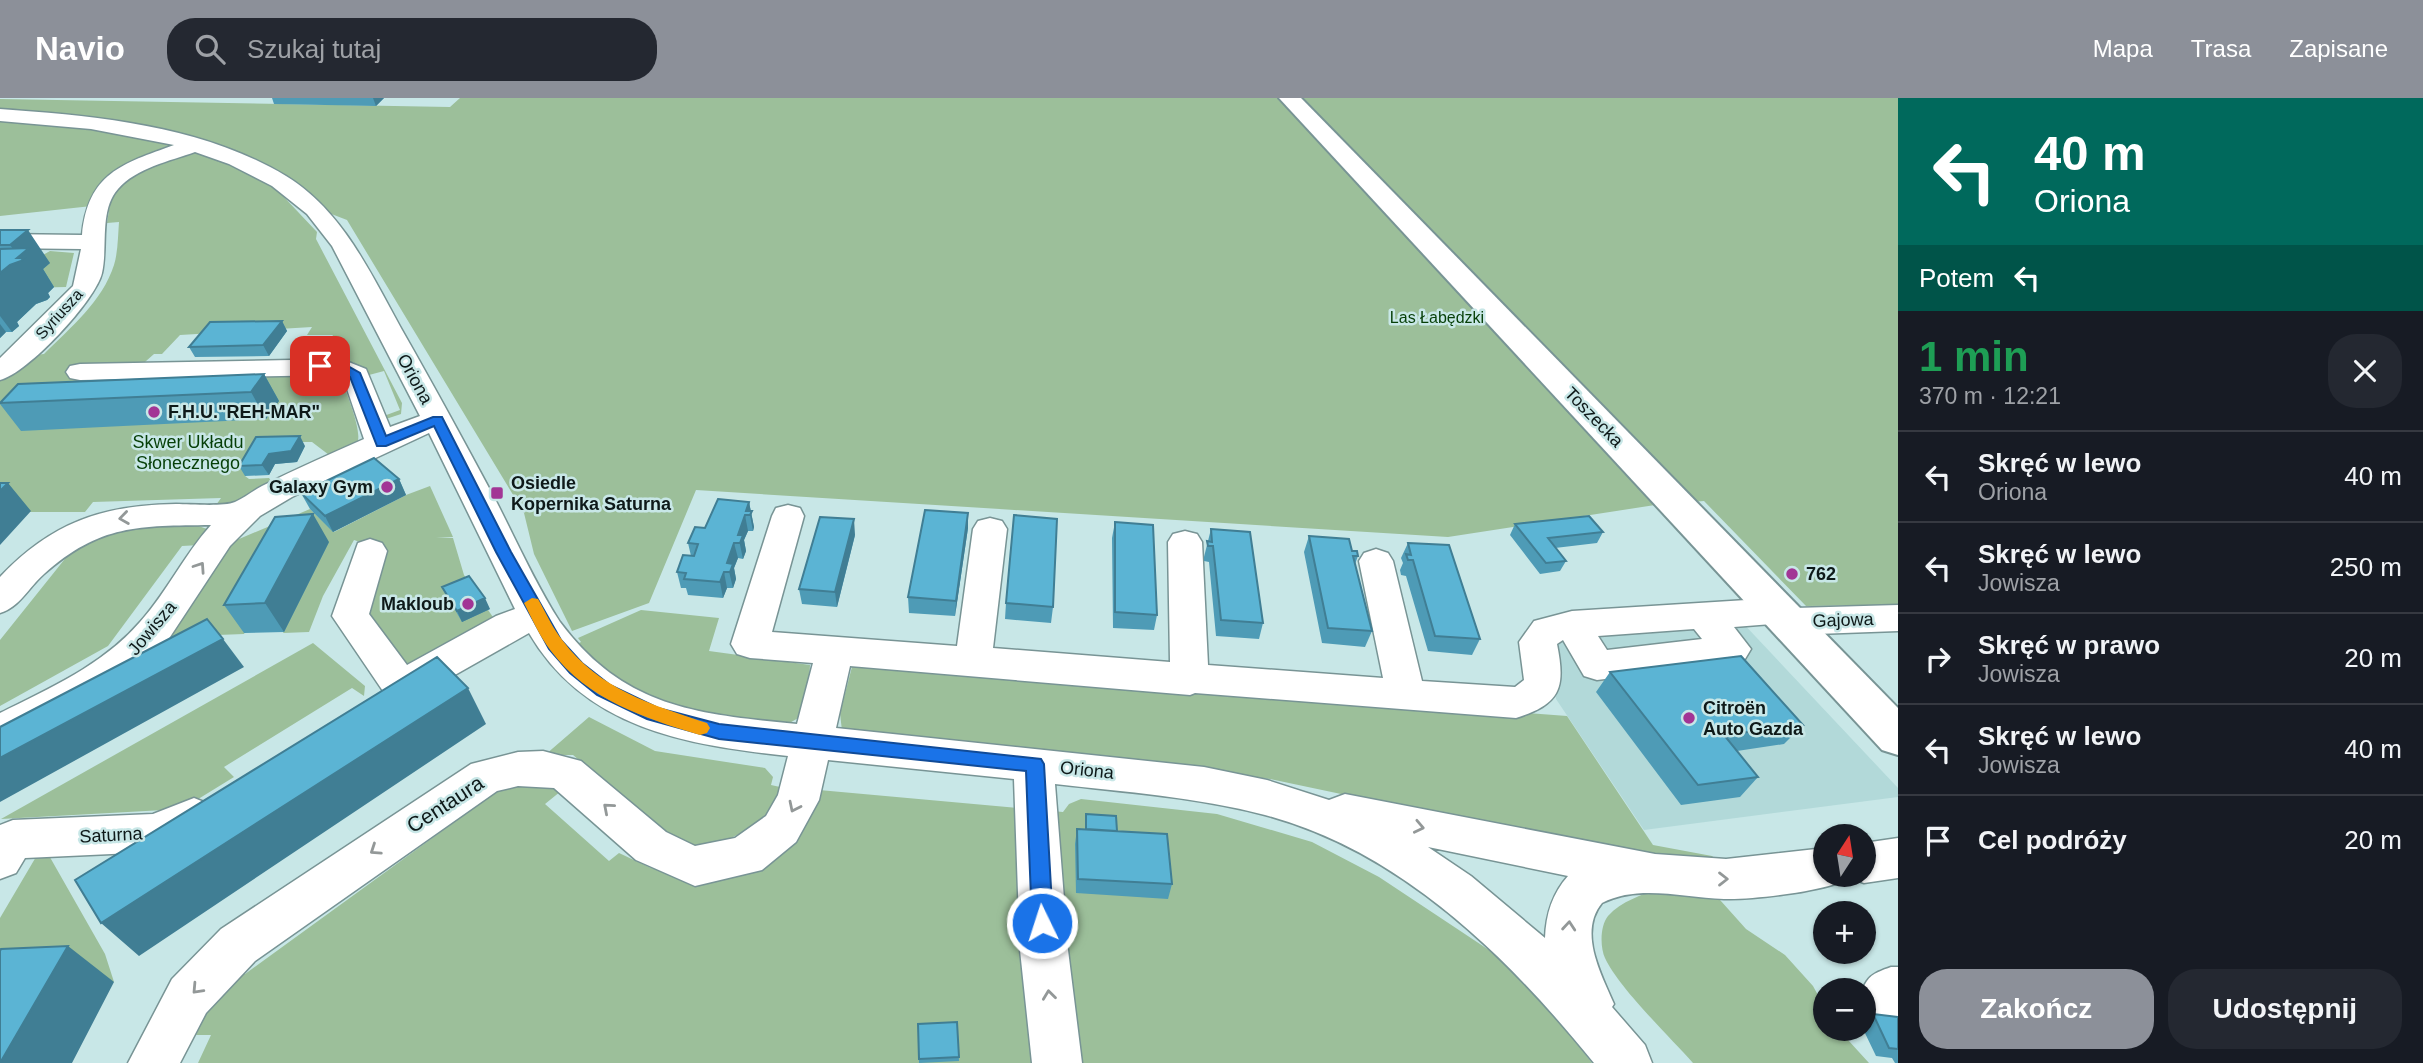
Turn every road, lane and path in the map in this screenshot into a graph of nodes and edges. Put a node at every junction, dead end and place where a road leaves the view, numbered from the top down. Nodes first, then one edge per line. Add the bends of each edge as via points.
1 (1289, 98) edge
2 (0, 115) edge
3 (193, 145) junction
4 (0, 241) edge
5 (93, 242) junction
6 (12, 353) edge
7 (0, 372) edge
8 (80, 372) dead end
9 (438, 419) junction
10 (382, 443) junction
11 (241, 514) junction
12 (788, 516) dead end
13 (990, 529) dead end
14 (1185, 542) dead end
15 (370, 551) dead end
16 (1376, 561) dead end
17 (0, 600) edge
18 (538, 615) junction
19 (1783, 616) junction
20 (1898, 618) edge
21 (834, 652) junction
22 (973, 662) junction
23 (1189, 680) junction
24 (402, 686) junction
25 (1406, 694) junction
26 (367, 709) edge
27 (0, 732) edge
28 (1898, 737) edge
29 (814, 743) junction
30 (1035, 764) junction
31 (230, 797) edge
32 (1280, 800) junction
33 (1898, 858) edge
34 (0, 859) edge
35 (1876, 861) edge
36 (1813, 869) edge
37 (1655, 874) junction
38 (1616, 1049) edge
39 (153, 1063) edge
40 (1057, 1063) edge

1 - 19 main road, Toszecka
2 - 3 street, Oriona via 90,123
3 - 5 street, Syriusza via 111,184 99,205
3 - 9 street, Oriona via 271,176 324,218
4 - 5 street
5 - 6 street, Syriusza via 86,284
6 - 7 street, Syriusza
8 - 10 street via 341,368 356,375
9 - 10 street, Jowisza
9 - 18 street, Oriona
10 - 11 street, Jowisza via 282,489
11 -> 17 street, Jowisza via 127,517 82,528 39,557
27 -> 11 street, Jowisza via 64,699 138,650
12 - 21 street via 750,644
13 - 22 street
14 - 23 street
15 - 24 street via 350,616
16 - 25 street
18 - 24 street via 509,626
18 - 29 street, Oriona via 555,645 576,668 636,707 696,727
19 - 20 street, Gajowa
19 - 25 street, Gajowa via 1703,615 1732,649 1598,666 1572,624 1542,635 1538,642 1544,680 1528,700 1516,703
19 - 28 main road, Toszecka
21 - 22 street
21 - 29 street, Centaura
22 - 23 street
23 - 25 street
24 - 26 street
29 - 30 street, Oriona
29 -> 39 street, Centaura via 798,800 780,829 746,856 695,866 651,846 566,773 543,768 486,776 238,945 190,996
30 - 32 street, Oriona via 1223,786
40 -> 30 street via 1044,950
31 - 34 street, Saturna via 155,832 13,839
32 -> 37 street
32 - 38 street, Oriona via 1376,841 1455,891 1533,957
33 - 35 street
37 -> 36 street via 1726,879
38 -> 37 street via 1578,982 1568,949 1568,920 1578,895 1595,880

